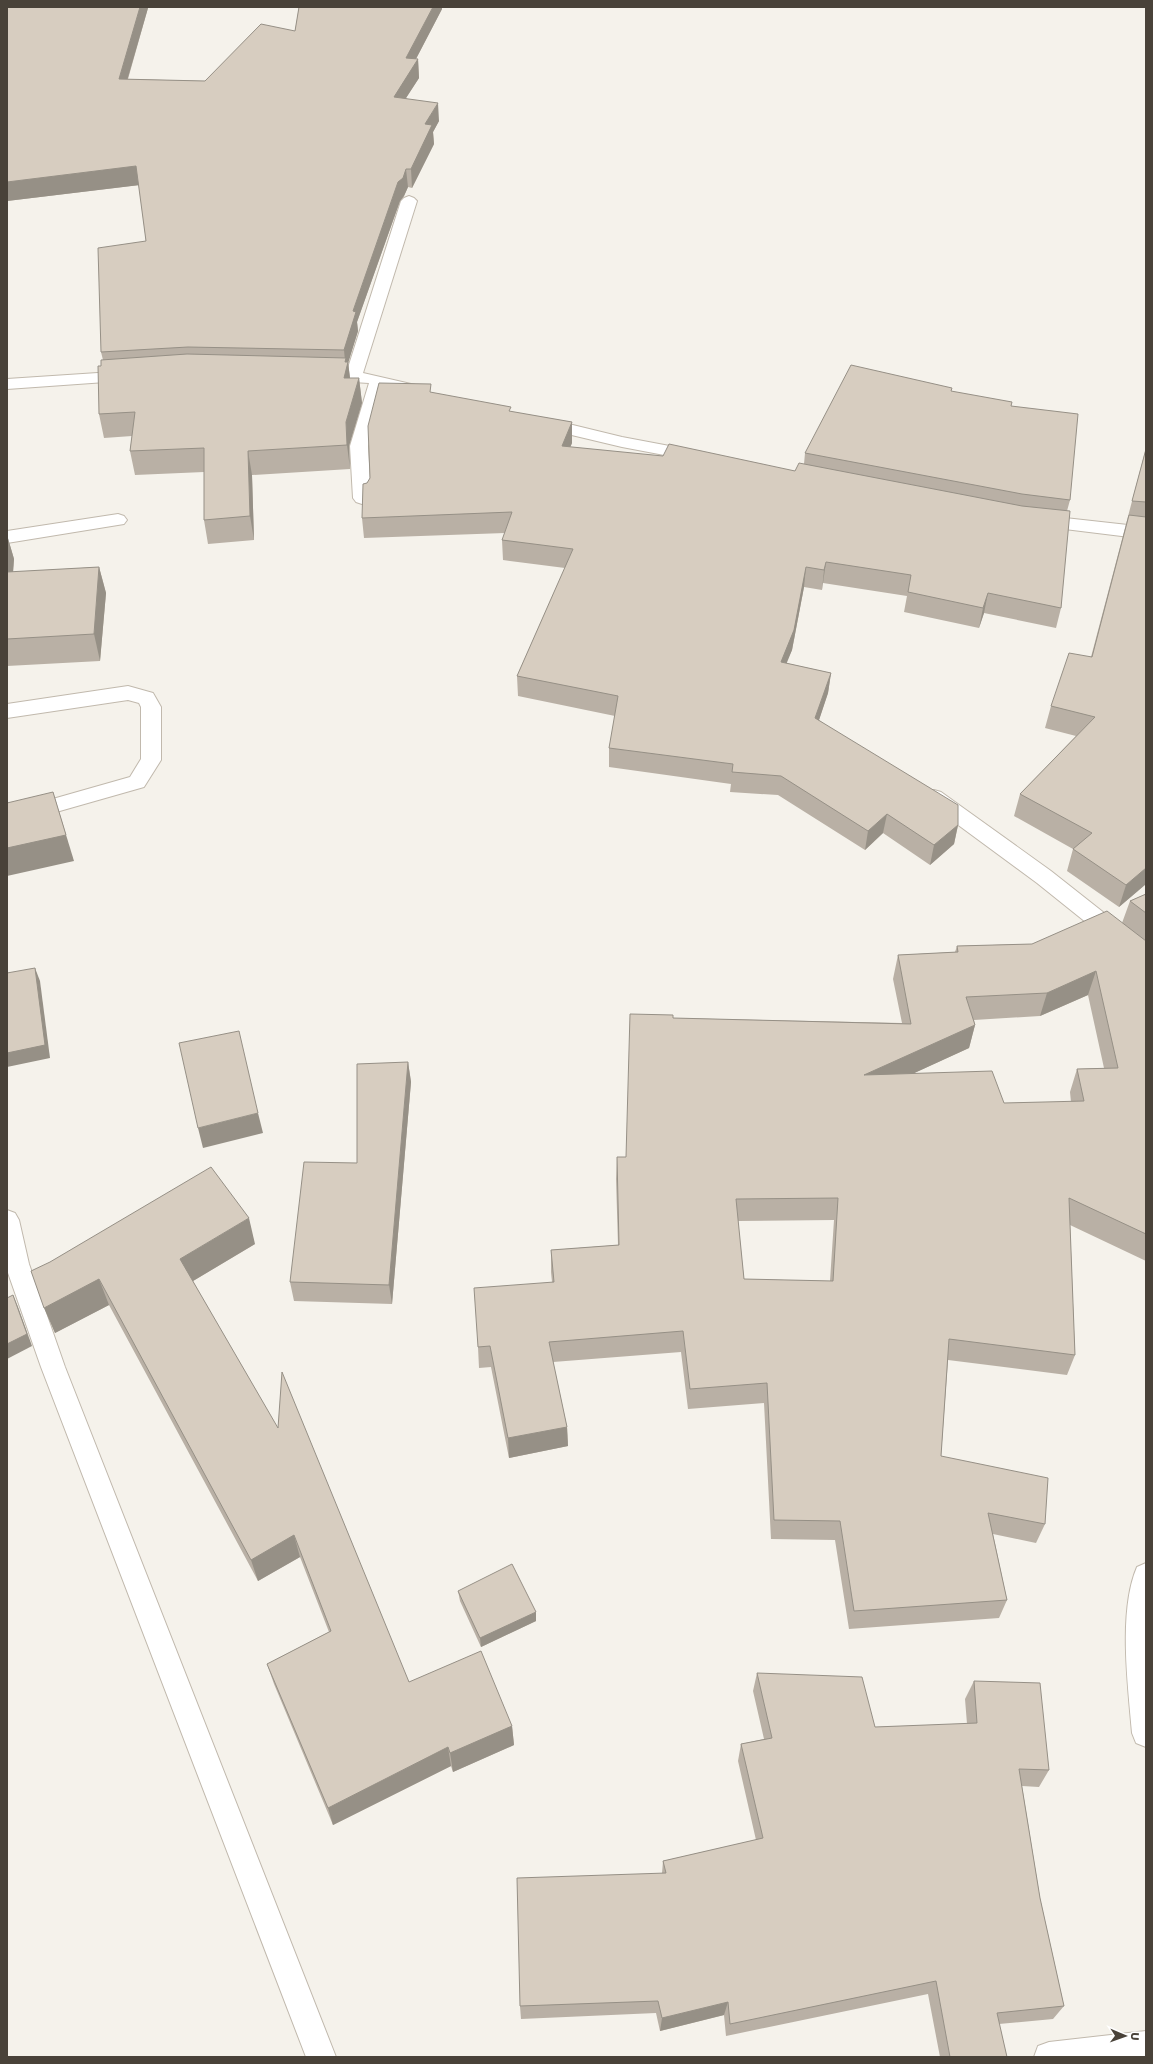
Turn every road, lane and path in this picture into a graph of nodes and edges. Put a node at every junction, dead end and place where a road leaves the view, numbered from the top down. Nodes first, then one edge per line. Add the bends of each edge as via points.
1 (409, 201) dead end
2 (145, 375) edge
3 (307, 375) edge
4 (354, 376) junction
5 (378, 380) junction
6 (7, 384) edge
7 (434, 396) edge
8 (531, 420) edge
9 (716, 460) edge
10 (362, 498) edge
11 (1018, 519) edge
12 (118, 520) dead end
13 (1146, 533) edge
14 (7, 537) edge
15 (7, 711) edge
16 (919, 786) edge
17 (7, 819) edge
18 (1146, 958) edge
19 (7, 1220) edge
20 (1146, 1576) edge
21 (1146, 1733) edge
22 (1146, 2046) edge
23 (321, 2057) edge
24 (1049, 2057) edge

1 - 4 street
2 - 6 street
3 - 4 street
4 - 5 street
5 - 7 street
5 - 10 street via 359,446
8 - 9 street via 622,442
11 - 13 street
12 - 14 street
15 - 17 street via 128,693 146,698 151,707 151,760 137,782
16 - 18 street via 1044,877
19 - 23 street via 17,1264 53,1367
20 - 21 street via 1141,1599
22 - 24 street

